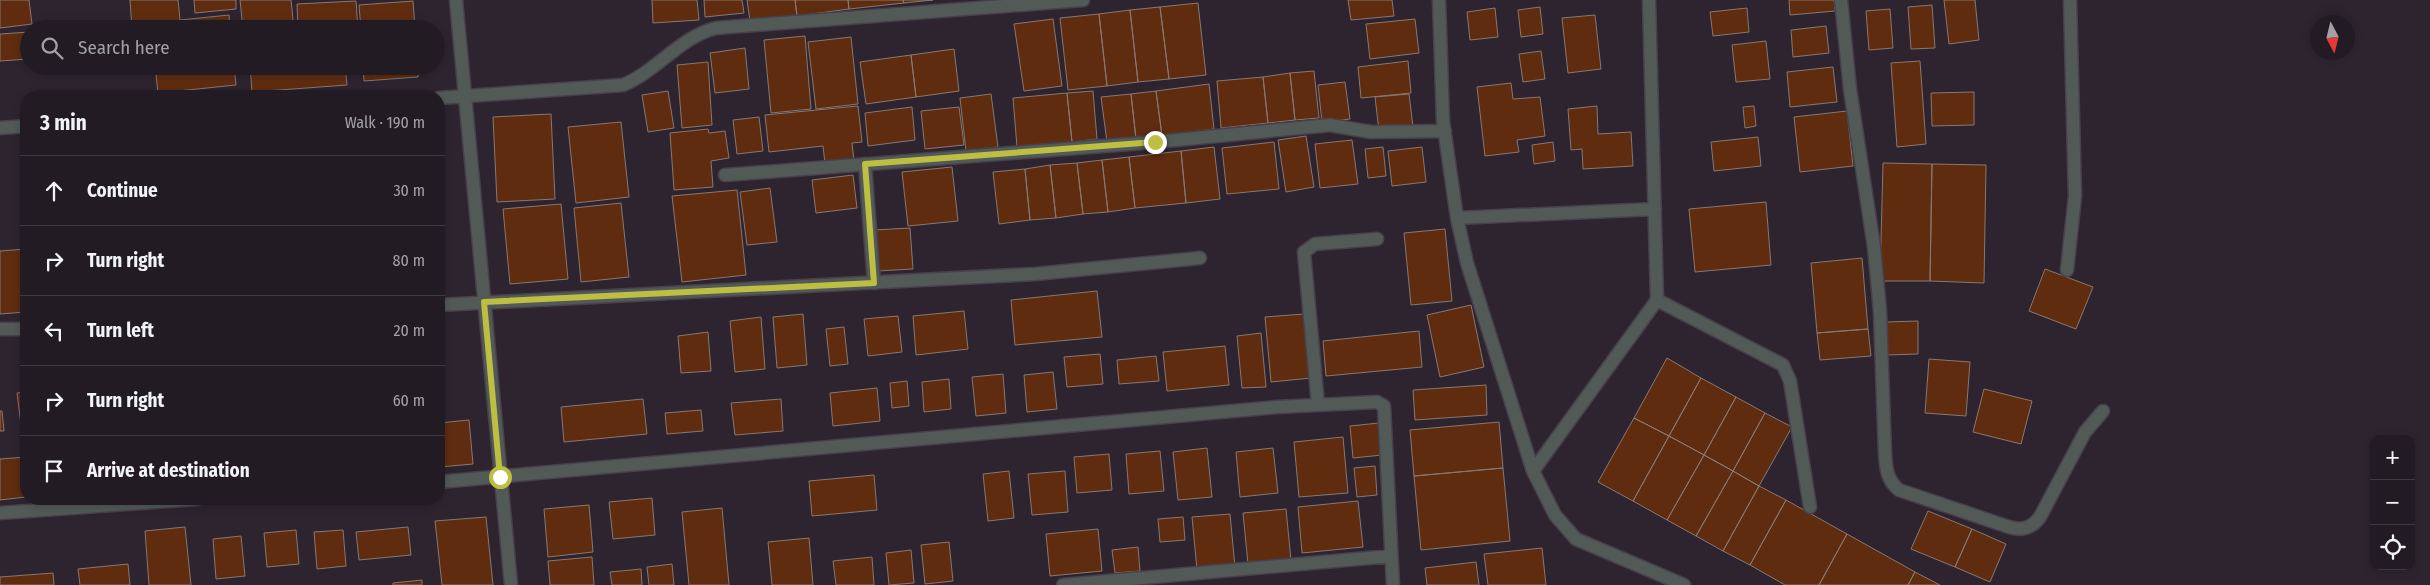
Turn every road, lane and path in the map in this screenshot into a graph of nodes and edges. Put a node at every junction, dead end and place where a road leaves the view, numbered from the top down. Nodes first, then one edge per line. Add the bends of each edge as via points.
1 (456, 0) edge
2 (1083, 0) edge
3 (1439, 0) edge
4 (1649, 0) edge
5 (1841, 0) edge
6 (2070, 0) edge
7 (464, 96) junction
8 (445, 98) edge
9 (20, 126) edge
10 (0, 128) edge
11 (1445, 130) junction
12 (865, 164) junction
13 (725, 175) dead end
14 (1655, 209) junction
15 (1457, 218) junction
16 (1377, 239) dead end
17 (1200, 258) dead end
18 (2067, 270) dead end
19 (874, 283) junction
20 (1657, 300) junction
21 (484, 302) junction
22 (445, 305) edge
23 (0, 329) edge
24 (20, 329) edge
25 (1318, 405) junction
26 (2103, 411) dead end
27 (1533, 471) junction
28 (500, 477) junction
29 (445, 482) edge
30 (113, 505) edge
31 (1810, 507) dead end
32 (0, 513) edge
33 (1391, 556) junction
34 (511, 585) edge
35 (1063, 585) edge
36 (1393, 585) edge
37 (1684, 585) edge

1 - 7 street
2 - 7 street via 716,28 689,39 634,81 623,85
3 - 11 street
4 - 14 street
5 - 26 street via 1850,89 1874,247 1880,311 1886,472 1891,484 1899,490 2009,527 2027,528 2040,517 2085,432
6 - 18 street via 2075,196
7 - 8 street
7 - 21 street
9 - 10 street
11 - 12 street via 1371,132 1330,125
11 - 15 street
12 - 13 street
12 - 19 street
14 - 15 street
14 - 20 street
15 - 27 street via 1467,262
16 - 25 street via 1315,244 1304,252
17 - 19 street via 1035,274
19 - 21 street
20 - 27 street
20 - 31 street via 1784,365 1790,381
21 - 22 street
21 - 28 street
23 - 24 street
25 - 28 street
25 - 33 street via 1371,401 1384,406
27 - 37 street via 1555,515 1576,539
28 - 29 street
28 - 34 street
30 - 32 street
33 - 35 street
33 - 36 street

